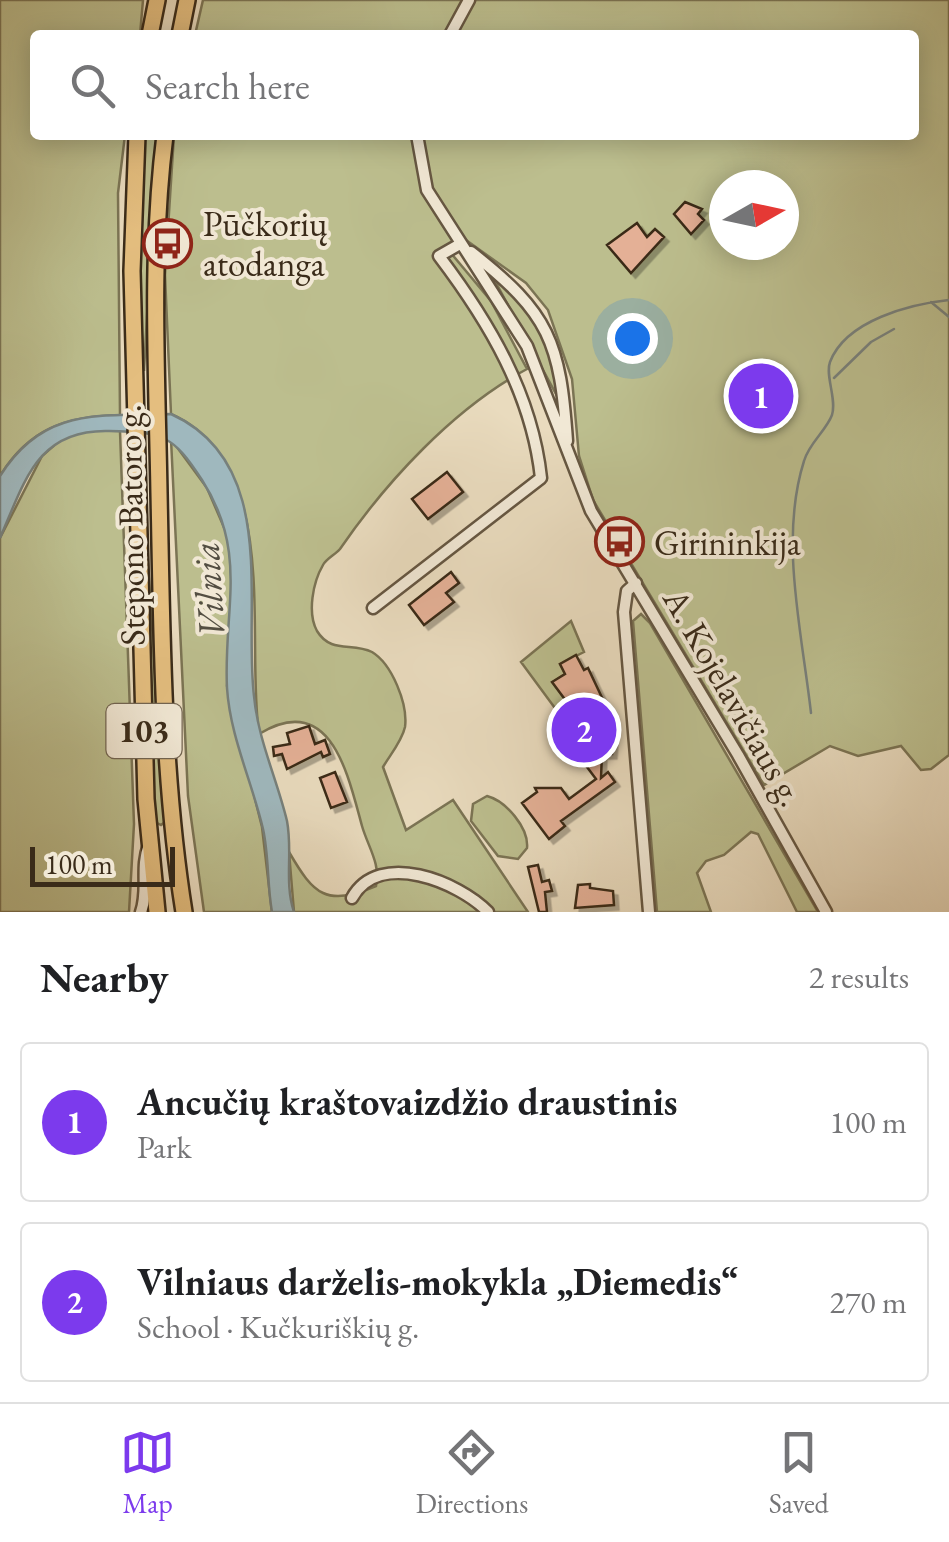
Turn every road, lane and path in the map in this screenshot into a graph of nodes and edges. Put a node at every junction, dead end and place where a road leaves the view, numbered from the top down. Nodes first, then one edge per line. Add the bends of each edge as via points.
1 (156, 0) edge
2 (188, 0) edge
3 (469, 0) edge
4 (151, 30) edge
5 (181, 30) edge
6 (453, 30) edge
7 (137, 140) edge
8 (164, 140) edge
9 (418, 140) edge
10 (460, 244) junction
11 (568, 456) junction
12 (636, 583) junction
13 (373, 608) dead end
14 (149, 844) junction
15 (352, 898) dead end
16 (183, 906) edge
17 (141, 912) edge
18 (157, 912) edge
19 (488, 912) edge
20 (648, 912) edge
21 (826, 912) edge

1 - 4 main road
2 - 5 main road
3 - 6 street
7 - 14 main road, Stepono Batoro g. / 103 via 132,271
8 - 16 main road, Stepono Batoro g. / 103 via 160,550 165,732
9 - 10 street, A. Kojelavičiaus g. via 427,190
10 - 11 street, A. Kojelavičiaus g. via 526,346
10 - 11 street, A. Kojelavičiaus g. via 515,287 546,327 561,376
10 - 13 street via 439,256 503,354 527,412 541,478
11 - 12 street, A. Kojelavičiaus g. via 590,511
12 - 20 street via 625,598 625,627
12 - 21 street, A. Kojelavičiaus g.
14 - 16 main road via 163,838
14 - 17 street
14 - 18 main road, Stepono Batoro g. / 103
15 - 19 street via 372,879 425,876

